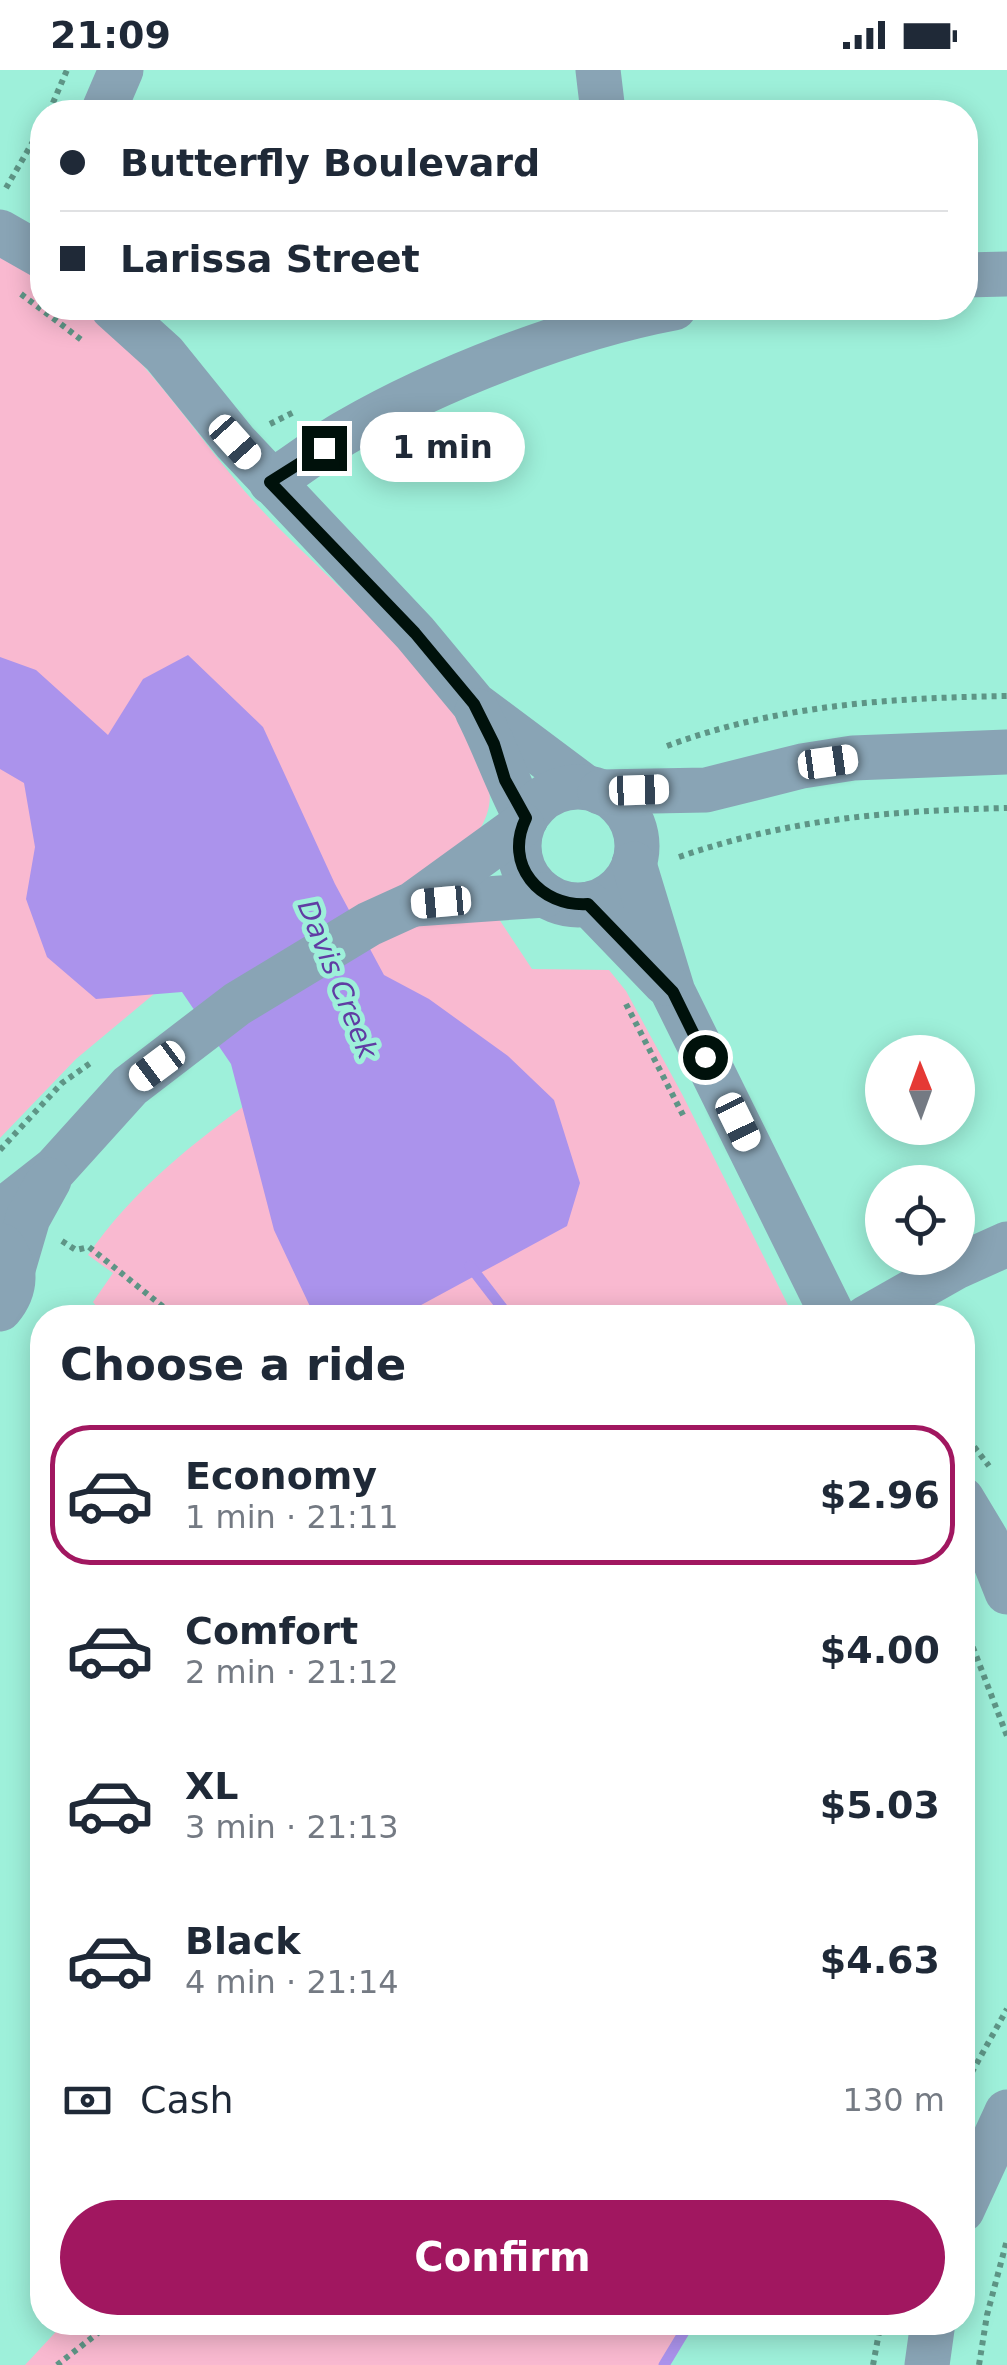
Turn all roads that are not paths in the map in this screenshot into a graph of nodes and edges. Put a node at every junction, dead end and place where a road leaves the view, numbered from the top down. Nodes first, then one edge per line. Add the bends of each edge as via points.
1 (121, 70) edge
2 (598, 70) edge
3 (108, 100) edge
4 (602, 100) edge
5 (1007, 274) edge
6 (978, 275) edge
7 (126, 320) edge
8 (624, 320) edge
9 (270, 482) junction
10 (474, 704) junction
11 (1007, 752) edge
12 (592, 789) junction
13 (706, 790) junction
14 (524, 822) junction
15 (650, 857) junction
16 (544, 895) junction
17 (413, 904) junction
18 (588, 904) junction
19 (673, 992) junction
20 (54, 1169) junction
21 (0, 1212) edge
22 (1007, 1244) edge
23 (4, 1274) edge
24 (828, 1305) edge
25 (889, 1305) edge
26 (975, 1521) edge
27 (1007, 1592) edge
28 (1007, 2112) edge
29 (975, 2182) edge
30 (931, 2335) edge
31 (926, 2365) edge

1 - 3 street
2 - 4 street
5 - 6 street
7 - 9 street via 164,354
8 - 9 street via 450,381 347,431
9 - 10 street
10 - 12 street
10 - 14 street
11 - 13 street via 853,758
12 - 13 street
12 - 14 street via 550,794
12 - 15 street via 628,815
13 - 15 street
14 - 16 street via 521,864
14 - 17 street
15 - 18 street via 612,894
15 - 19 street
16 - 17 street
16 - 18 street
17 - 20 street via 237,1004 130,1086
18 - 19 street
19 - 24 street
20 - 21 street
20 - 23 street
22 - 25 street
26 - 27 street
28 - 29 street
30 - 31 street

